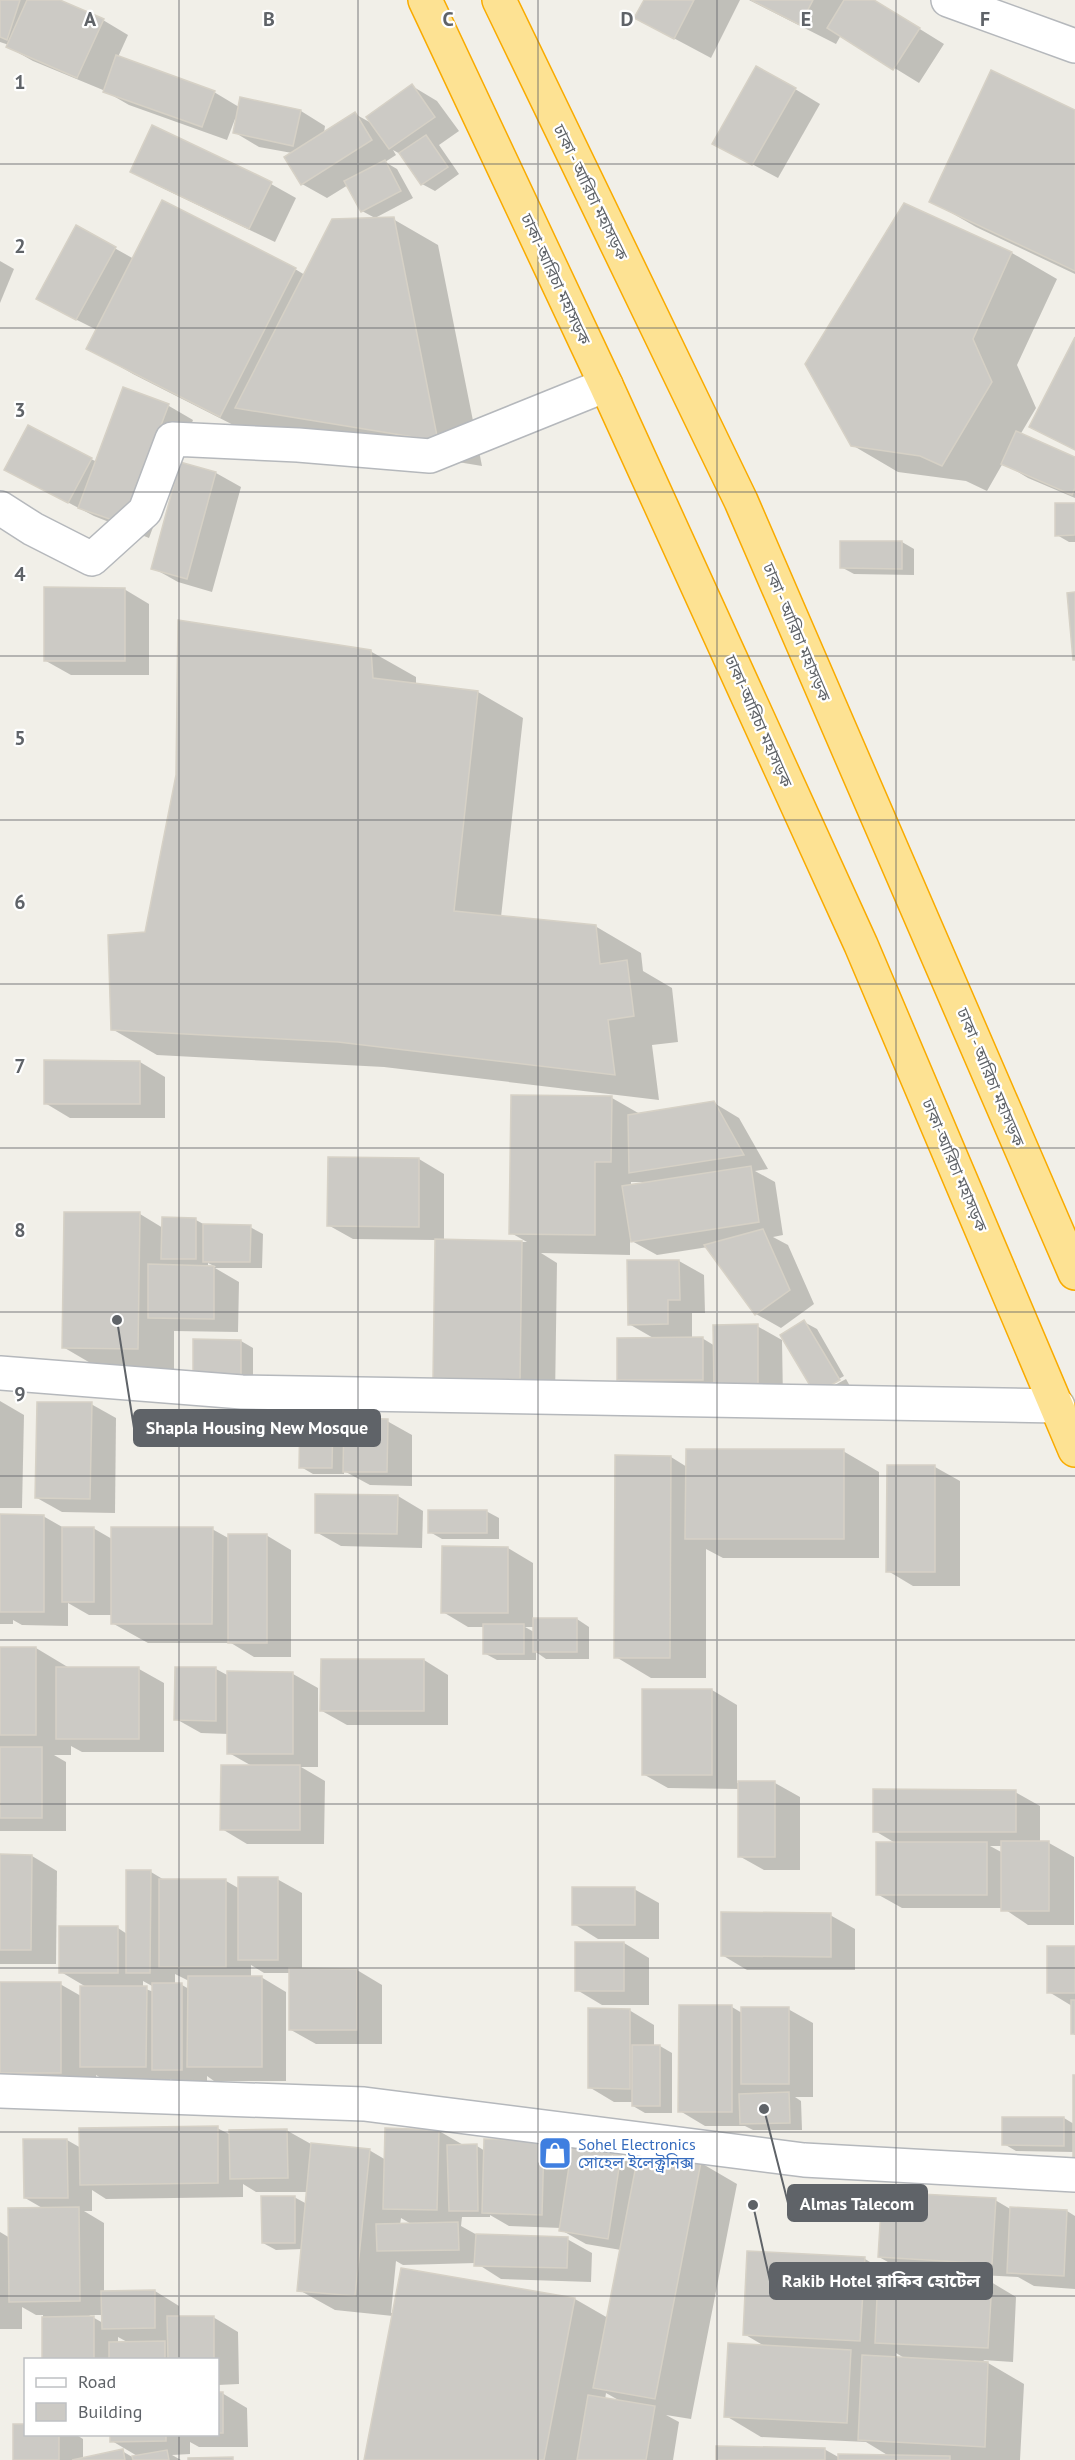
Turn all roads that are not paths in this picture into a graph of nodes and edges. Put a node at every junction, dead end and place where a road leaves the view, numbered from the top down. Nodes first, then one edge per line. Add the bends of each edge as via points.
1 (425, 0) edge
2 (499, 0) edge
3 (948, 0) edge
4 (1075, 46) edge
5 (606, 385) junction
6 (0, 508) edge
7 (1075, 1273) edge
8 (0, 1373) edge
9 (1058, 1406) junction
10 (1075, 1450) edge
11 (0, 2091) edge
12 (1075, 2175) edge

1 - 5 highway, ঢাকা-আরিচা মহাসড়ক
2 - 7 highway, ঢাকা - আরিচা মহাসড়ক via 741,501
3 - 4 street
5 - 6 street via 430,456 172,439 145,511 92,559
5 - 9 highway, ঢাকা-আরিচা মহাসড়ক via 861,945
8 - 9 street via 242,1392
9 - 10 highway, ঢাকা-আরিচা মহাসড়ক
11 - 12 street via 364,2104 804,2160

